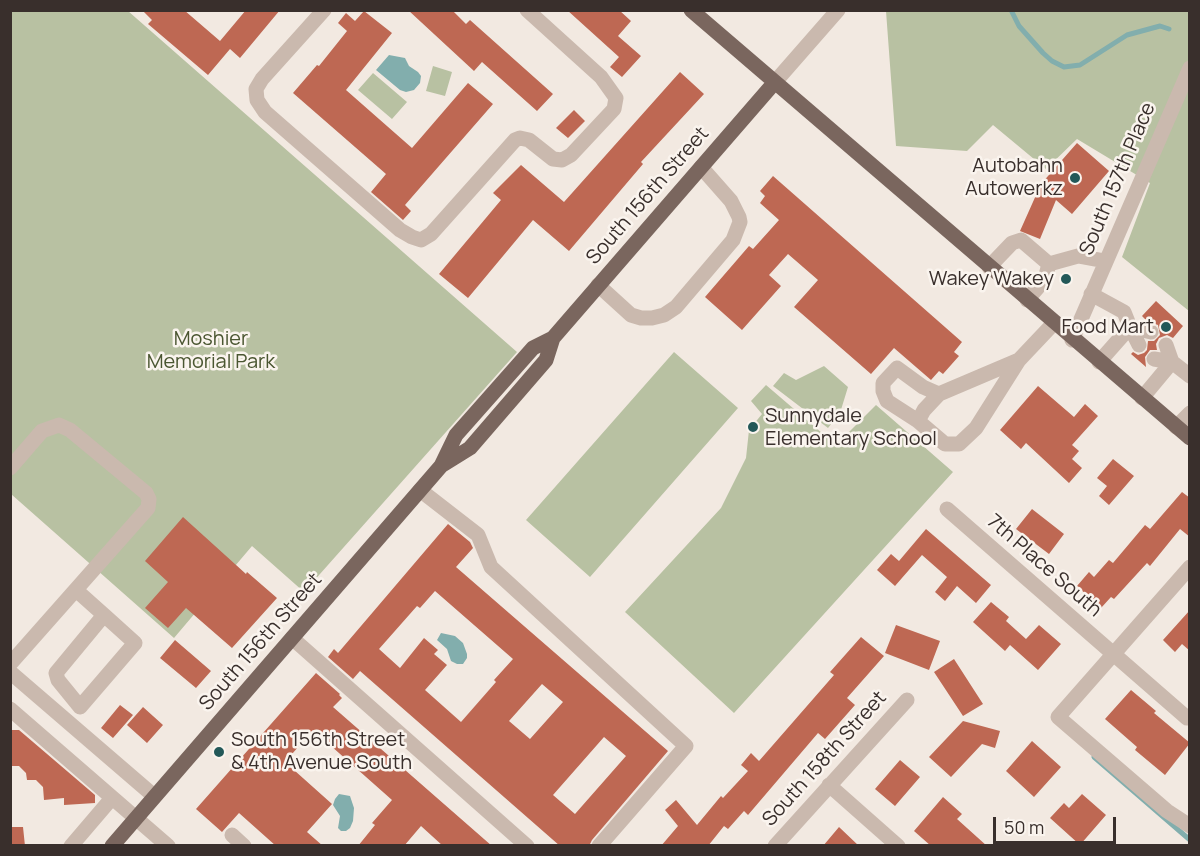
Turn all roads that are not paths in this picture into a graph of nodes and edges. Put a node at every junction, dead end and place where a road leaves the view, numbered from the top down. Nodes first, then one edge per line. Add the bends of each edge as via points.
1 (324, 10) edge
2 (527, 10) edge
3 (691, 10) edge
4 (838, 10) edge
5 (1190, 68) edge
6 (775, 82) junction
7 (701, 167) junction
8 (1106, 261) junction
9 (1049, 264) junction
10 (989, 267) junction
11 (598, 285) junction
12 (1091, 294) junction
13 (1027, 300) junction
14 (1054, 324) junction
15 (1130, 327) junction
16 (1151, 332) dead end
17 (1072, 340) junction
18 (1139, 345) dead end
19 (1166, 345) dead end
20 (1154, 359) dead end
21 (1019, 360) junction
22 (1099, 362) junction
23 (1172, 362) junction
24 (1190, 376) edge
25 (939, 394) junction
26 (1142, 398) junction
27 (1190, 413) edge
28 (918, 421) junction
29 (1176, 427) junction
30 (1190, 438) edge
31 (10, 468) edge
32 (420, 490) junction
33 (947, 509) dead end
34 (1190, 567) edge
35 (76, 590) junction
36 (104, 615) junction
37 (292, 638) junction
38 (1113, 655) junction
39 (10, 664) edge
40 (10, 672) edge
41 (907, 700) dead end
42 (10, 709) edge
43 (1187, 718) dead end
44 (830, 785) junction
45 (154, 796) junction
46 (112, 798) junction
47 (136, 818) junction
48 (1190, 826) edge
49 (232, 835) dead end
50 (70, 846) edge
51 (112, 846) edge
52 (168, 846) edge
53 (244, 846) edge
54 (527, 846) edge
55 (599, 846) edge
56 (775, 846) edge
57 (898, 846) edge

1 - 2 street via 262,79 256,88 257,100 265,112 400,230 421,240 431,234 515,140 529,140 553,159 562,160 614,109 616,98 601,77
3 - 6 main road
4 - 6 street
5 - 8 street, South 157th Place
6 - 7 main road, South 156th Street
6 - 10 main road
7 - 11 main road, South 156th Street
7 - 11 street via 731,201 740,222 733,240 676,307 664,315 641,318 632,315
8 - 9 street via 1078,256
8 - 12 street, South 157th Place
9 - 10 street via 1021,240 1012,243
9 - 13 street via 1046,279
10 - 13 main road
11 - 32 main road, South 156th Street via 553,338 533,348 456,435 441,466
12 - 15 street via 1124,312
12 - 17 street, South 157th Place
13 - 14 main road
14 - 17 main road
14 - 21 street
15 - 16 street
15 - 18 street
15 - 22 street
17 - 22 main road
19 - 23 street
20 - 23 street
21 - 25 street
21 - 28 street via 976,428 959,444 945,444
22 - 26 main road
23 - 24 street
23 - 26 street
25 - 28 street
25 - 28 street via 897,368 883,383 887,401
26 - 29 main road
27 - 29 street
29 - 30 main road
31 - 35 street via 42,431 59,425 146,493 148,508
32 - 37 main road, South 156th Street
32 - 55 street via 478,535 490,567 686,746
33 - 38 street, 7th Place South
34 - 38 street
35 - 36 street
35 - 39 street
36 - 36 street via 57,673 58,680 80,707 135,643
37 - 45 main road, South 156th Street
37 - 54 street
38 - 43 street, 7th Place South
38 - 48 street via 1058,717 1167,812
40 - 45 street
41 - 44 street, South 158th Street
42 - 46 street
44 - 56 street, South 158th Street
44 - 57 street
45 - 47 main road, South 156th Street
46 - 47 street
46 - 50 street
47 - 51 main road, South 156th Street
47 - 52 street
49 - 53 street

